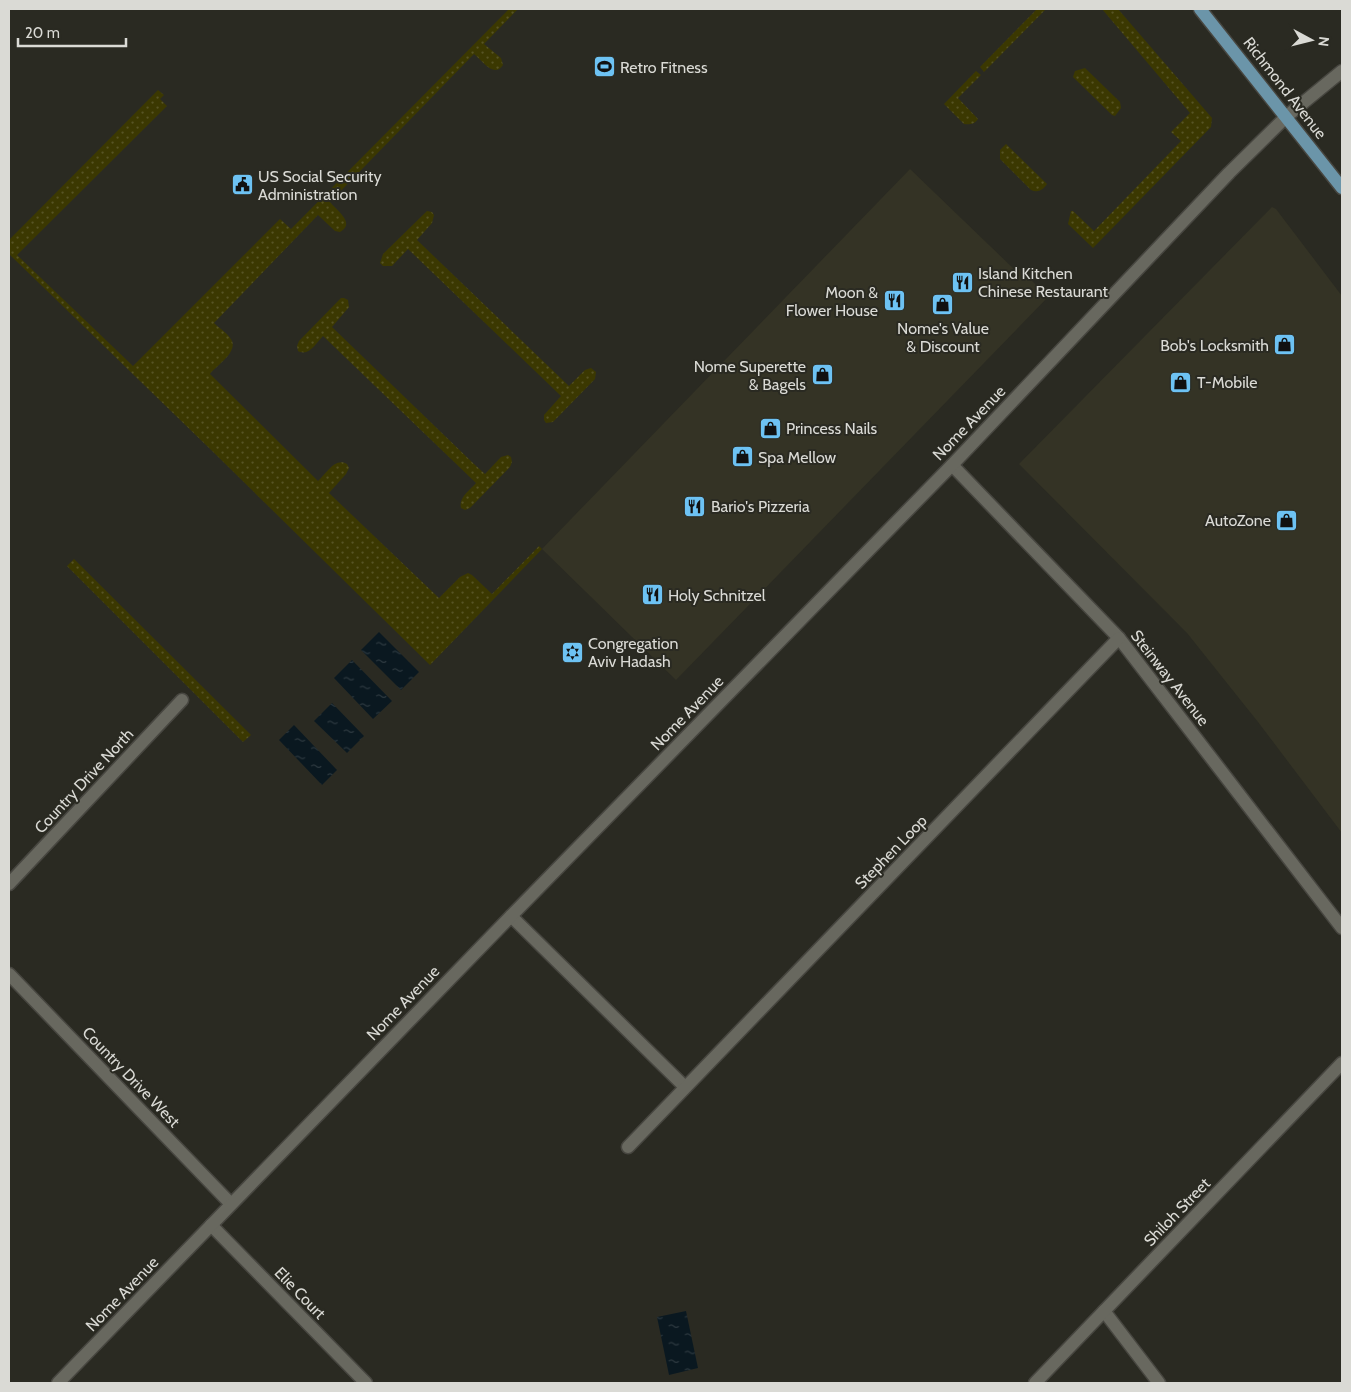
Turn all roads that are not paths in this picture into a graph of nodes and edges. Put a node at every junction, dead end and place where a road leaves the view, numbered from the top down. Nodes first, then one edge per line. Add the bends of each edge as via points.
1 (1200, 9) edge
2 (1342, 71) edge
3 (1287, 116) junction
4 (1342, 188) edge
5 (952, 465) junction
6 (1119, 638) junction
7 (182, 700) dead end
8 (9, 884) edge
9 (511, 916) junction
10 (1342, 928) edge
11 (9, 974) edge
12 (1342, 1063) edge
13 (686, 1088) junction
14 (628, 1147) dead end
15 (231, 1204) junction
16 (211, 1225) junction
17 (1104, 1311) junction
18 (58, 1383) edge
19 (366, 1383) edge
20 (1035, 1383) edge
21 (1159, 1383) edge

1 - 3 main road, Richmond Avenue
2 - 3 street, Nome Avenue
3 - 4 main road, Richmond Avenue
3 - 5 street, Nome Avenue via 1222,180
5 - 6 street, Steinway Avenue
5 - 9 street, Nome Avenue
6 - 10 street, Steinway Avenue
6 - 13 street, Stephen Loop
7 - 8 street, Country Drive North
9 - 13 street
9 - 15 street, Nome Avenue
11 - 15 street, Country Drive West
12 - 17 street, Shiloh Street
13 - 14 street, Stephen Loop
15 - 16 street, Nome Avenue
16 - 18 street, Nome Avenue
16 - 19 street, Elie Court
17 - 20 street, Shiloh Street
17 - 21 street

